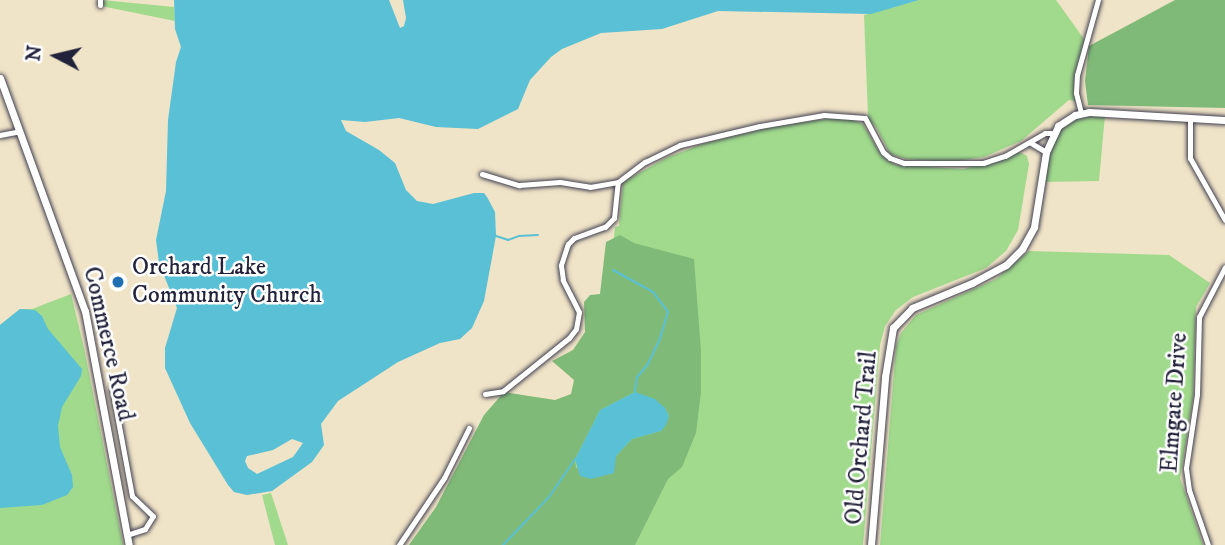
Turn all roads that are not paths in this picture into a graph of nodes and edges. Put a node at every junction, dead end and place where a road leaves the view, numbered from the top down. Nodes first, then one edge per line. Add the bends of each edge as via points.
1 (1098, 0) edge
2 (0, 78) edge
3 (1081, 113) junction
4 (1190, 118) junction
5 (1225, 120) edge
6 (20, 131) junction
7 (1053, 133) junction
8 (0, 135) edge
9 (1031, 143) junction
10 (1046, 152) junction
11 (482, 174) dead end
12 (618, 182) junction
13 (1225, 220) edge
14 (1225, 267) edge
15 (112, 388) dead end
16 (485, 394) dead end
17 (469, 428) dead end
18 (126, 532) junction
19 (128, 545) edge
20 (399, 545) edge
21 (871, 545) edge
22 (1208, 545) edge

1 - 3 street via 1077,75
2 - 6 street, Commerce Road
3 - 4 street
3 - 7 street
4 - 5 street
4 - 13 street via 1189,158
6 - 8 street
6 - 18 street, Commerce Road via 88,320
7 - 9 street
7 - 10 street, Old Orchard Trail
9 - 10 street
9 - 12 street via 983,163 904,163 883,152 865,118 824,115 680,145
10 - 21 street, Old Orchard Trail via 1036,220 1021,249 1006,265 912,308 893,328
11 - 12 street via 519,185 560,182 590,187
12 - 16 street via 614,218 606,227 568,244 561,265 579,312 576,328 503,391
14 - 22 street, Elmgate Drive via 1199,317 1197,394 1186,468
15 - 18 street via 132,496 153,514 145,529
17 - 20 street via 444,478
18 - 19 street, Commerce Road

